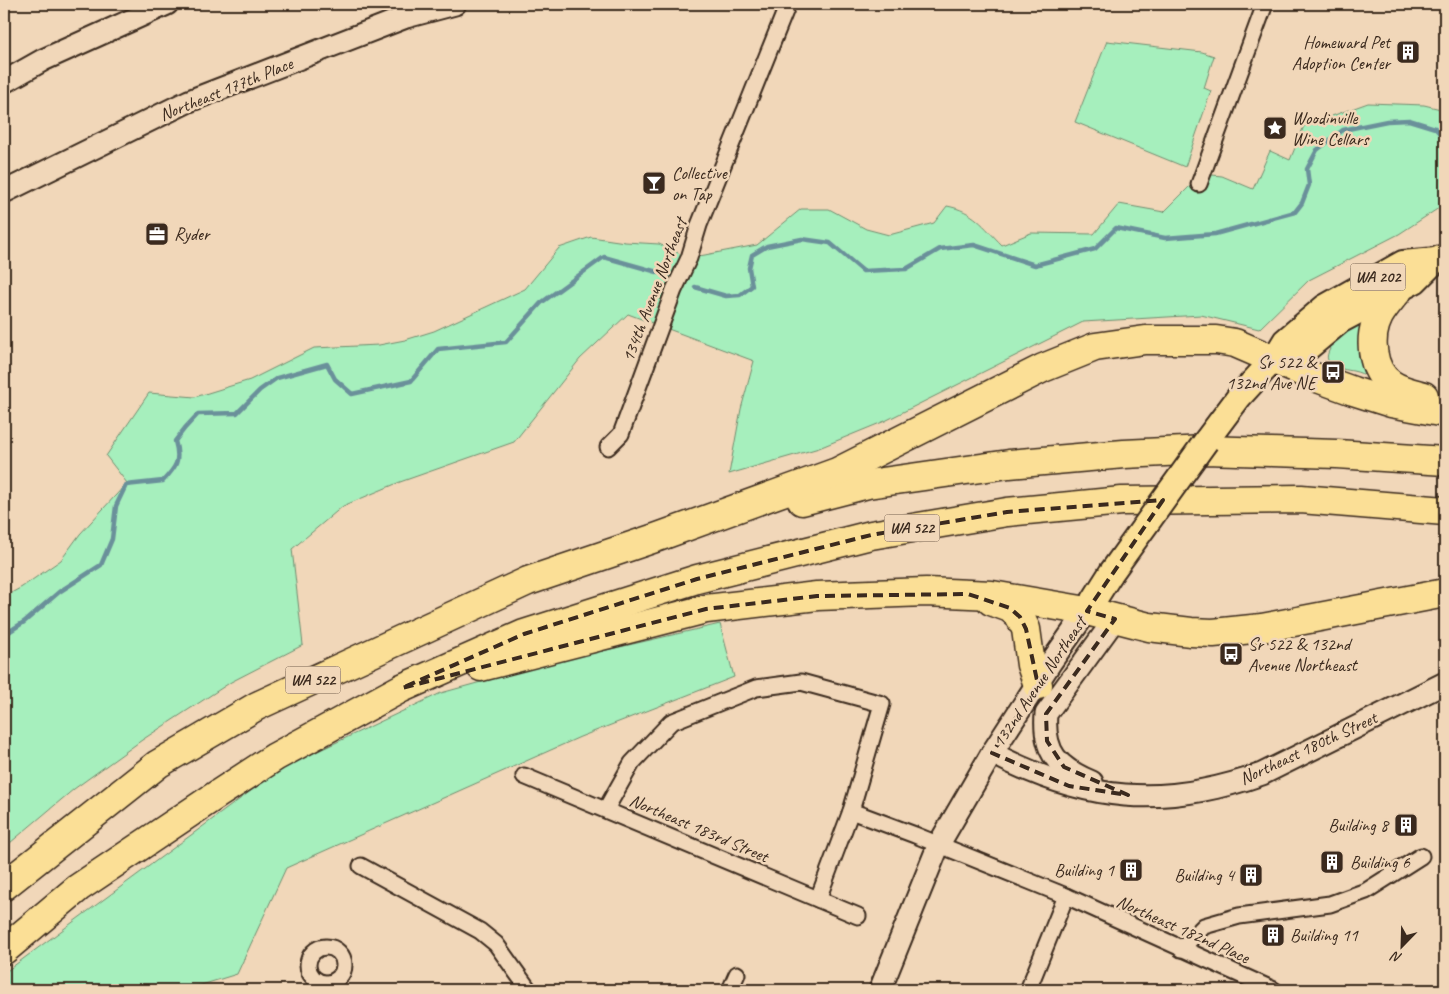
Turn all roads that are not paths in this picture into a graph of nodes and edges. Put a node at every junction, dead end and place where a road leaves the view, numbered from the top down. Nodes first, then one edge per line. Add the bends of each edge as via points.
1 (167, 4) edge
2 (455, 4) edge
3 (788, 4) edge
4 (1265, 4) edge
5 (4, 82) edge
6 (1199, 184) dead end
7 (4, 191) edge
8 (1440, 258) edge
9 (1398, 291) junction
10 (1274, 359) junction
11 (1445, 401) edge
12 (1445, 413) edge
13 (608, 447) dead end
14 (1445, 461) edge
15 (1445, 510) edge
16 (658, 537) junction
17 (1445, 593) edge
18 (968, 594) junction
19 (1087, 610) junction
20 (1115, 619) junction
21 (1445, 683) edge
22 (1038, 685) junction
23 (402, 688) junction
24 (992, 753) junction
25 (524, 776) dead end
26 (1128, 796) junction
27 (606, 809) junction
28 (852, 811) junction
29 (939, 844) junction
30 (1422, 856) dead end
31 (361, 866) dead end
32 (4, 886) edge
33 (1066, 896) junction
34 (818, 899) junction
35 (858, 916) dead end
36 (1181, 948) junction
37 (4, 950) edge
38 (737, 974) dead end
39 (1267, 989) edge
40 (529, 990) edge
41 (730, 990) edge
42 (880, 990) edge
43 (1028, 990) edge

1 - 5 main road via 43,60
2 - 7 main road, Northeast 177th Place via 406,17 189,101
3 - 13 street, 134th Avenue Northeast via 674,290 621,434
4 - 6 street
8 - 9 main road, WA 202 via 1415,281
8 - 10 main road, WA 202 via 1403,264 1344,295 1285,341
9 - 10 main road, WA 202 via 1340,321 1304,351
9 - 11 highway via 1376,323 1373,340 1376,362 1385,379 1397,387
10 - 12 highway via 1377,399
10 - 16 highway via 1235,343 1216,340 1145,340 1095,347 1043,368 836,472
10 - 19 main road, 132nd Avenue Northeast / WA 202, bridge via 1239,397 1110,573
14 - 16 highway, WA 522 via 1205,450 1009,464 868,484
15 - 23 highway, WA 522 via 1301,499 1122,501 1007,512 871,535 696,579 524,634
16 - 32 highway, WA 522 via 528,581 257,706 158,764
17 - 20 highway via 1237,631 1184,632
18 - 19 highway
18 - 22 highway via 1010,608 1020,617 1026,629 1031,666
18 - 23 highway via 926,592 817,596 706,609
19 - 20 highway
19 - 22 main road, 132nd Avenue Northeast
20 - 26 main road via 1046,714 1045,732 1050,749 1072,774
21 - 26 main road, Northeast 180th Street via 1253,777 1209,790 1177,795
22 - 24 main road, 132nd Avenue Northeast
23 - 37 highway, WA 522 via 275,757 226,789 78,888
24 - 26 main road, Northeast 180th Street via 1069,786
24 - 29 main road, 132nd Avenue Northeast
25 - 27 street, Northeast 183rd Street
27 - 28 street via 632,763 671,722 756,688 801,682 882,704
27 - 34 street, Northeast 183rd Street
28 - 29 street, Northeast 182nd Place
28 - 34 street
29 - 33 street, Northeast 182nd Place
29 - 42 main road, 132nd Avenue Northeast
30 - 36 street via 1366,890 1330,904 1239,916 1204,926
31 - 40 street via 480,931 496,944
33 - 36 street, Northeast 182nd Place
33 - 43 street
34 - 35 street, Northeast 183rd Street
36 - 39 street, Northeast 182nd Place
38 - 41 street

